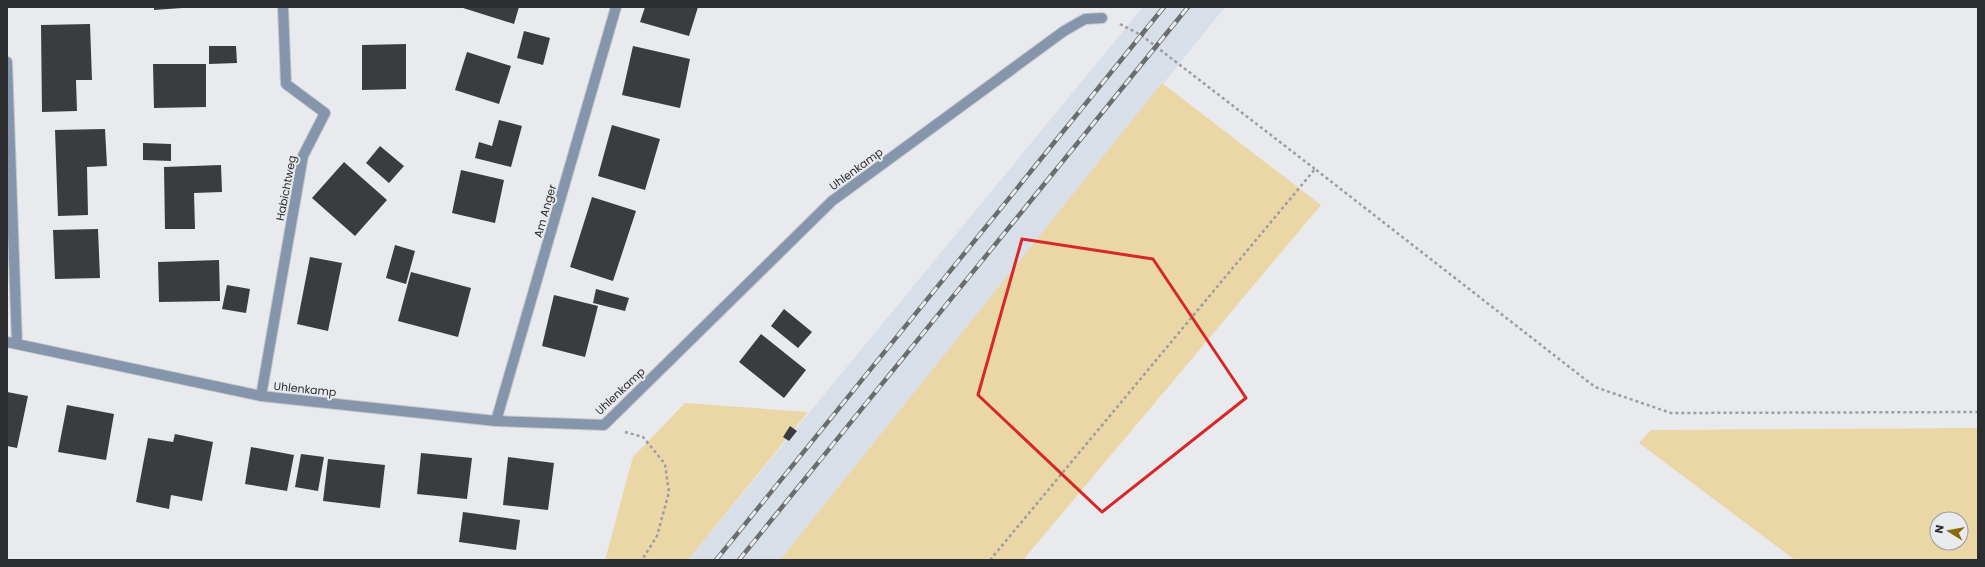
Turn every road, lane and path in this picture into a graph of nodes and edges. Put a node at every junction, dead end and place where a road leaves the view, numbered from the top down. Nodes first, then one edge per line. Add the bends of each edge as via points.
1 (283, 7) edge
2 (616, 7) edge
3 (1102, 18) joint
4 (7, 62) edge
5 (1315, 169) junction
6 (12, 343) edge
7 (261, 396) junction
8 (1978, 412) edge
9 (496, 421) junction
10 (604, 425) junction
11 (642, 560) edge
12 (990, 560) edge

1 - 7 street, Habichtweg via 286,84 325,113 303,156
2 - 9 street, Am Anger
3 - 5 path via 1118,22 1141,35
3 - 10 street, Uhlenkamp via 1085,19 1064,31 832,201
4 - 6 street
5 - 8 path via 1596,387 1671,413
5 - 12 path
6 - 7 street, Uhlenkamp
7 - 9 street, Uhlenkamp
9 - 10 street, Uhlenkamp
10 - 11 path via 643,437 665,464 669,492 657,536

